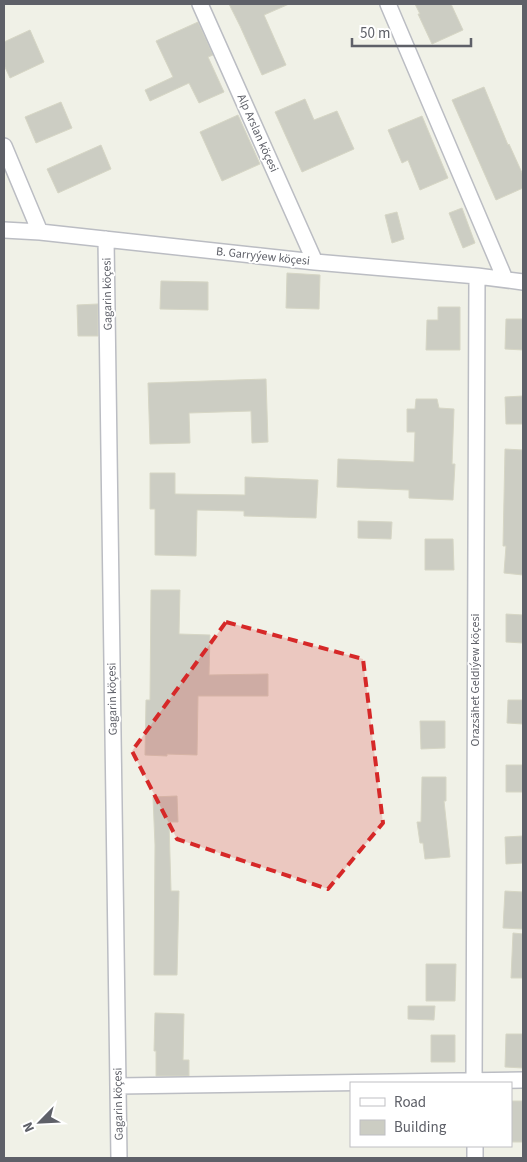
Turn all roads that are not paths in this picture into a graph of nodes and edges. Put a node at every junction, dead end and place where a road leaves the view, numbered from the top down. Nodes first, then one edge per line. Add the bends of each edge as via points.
1 (200, 4) edge
2 (388, 4) edge
3 (4, 146) edge
4 (4, 230) edge
5 (40, 232) junction
6 (106, 239) junction
7 (316, 262) junction
8 (477, 276) junction
9 (505, 279) junction
10 (523, 282) edge
11 (523, 1080) edge
12 (474, 1082) edge
13 (350, 1083) edge
14 (118, 1086) junction
15 (119, 1158) edge

1 - 7 street, Alp Arslan köçesi
2 - 9 street
3 - 5 street
4 - 5 street, B. Garryýew köçesi
5 - 6 street, B. Garryýew köçesi
6 - 7 street, B. Garryýew köçesi
6 - 14 street, Gagarin köçesi
7 - 8 street, B. Garryýew köçesi
8 - 9 street, B. Garryýew köçesi
8 - 12 street, Orazsähet Geldiýew köçesi
9 - 10 street, B. Garryýew köçesi
11 - 12 street
13 - 14 street
14 - 15 street, Gagarin köçesi

